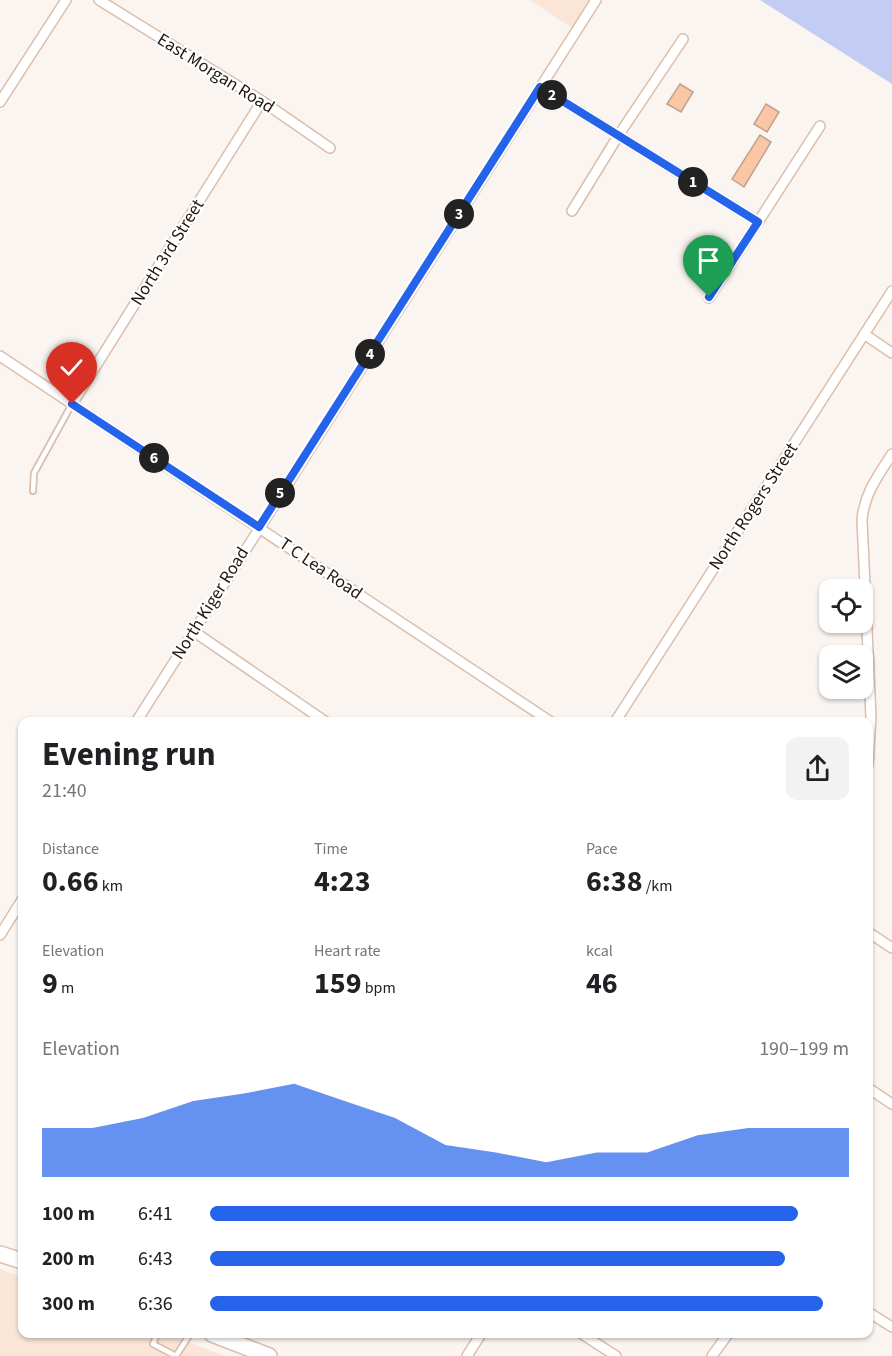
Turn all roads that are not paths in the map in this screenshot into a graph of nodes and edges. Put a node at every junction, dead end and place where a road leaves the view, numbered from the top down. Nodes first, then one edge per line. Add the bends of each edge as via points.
1 (66, 0) edge
2 (99, 0) edge
3 (596, 0) edge
4 (683, 39) dead end
5 (540, 87) junction
6 (262, 101) junction
7 (0, 102) edge
8 (820, 126) dead end
9 (618, 136) junction
10 (330, 148) dead end
11 (572, 211) dead end
12 (758, 222) junction
13 (892, 291) edge
14 (709, 297) dead end
15 (864, 334) junction
16 (892, 353) edge
17 (0, 356) edge
18 (72, 404) junction
19 (892, 454) edge
20 (33, 491) dead end
21 (259, 527) junction
22 (193, 631) junction
23 (139, 717) edge
24 (319, 717) edge
25 (544, 717) edge
26 (618, 717) edge
27 (871, 717) edge
28 (18, 906) edge
29 (0, 935) edge
30 (873, 935) edge
31 (892, 948) edge
32 (873, 1091) edge
33 (892, 1104) edge
34 (0, 1254) edge
35 (18, 1260) edge
36 (873, 1315) edge
37 (892, 1327) edge
38 (155, 1338) edge
39 (187, 1338) edge
40 (222, 1338) edge
41 (478, 1338) edge
42 (588, 1338) edge
43 (725, 1338) edge
44 (265, 1355) edge
45 (176, 1356) edge
46 (467, 1356) edge
47 (616, 1356) edge
48 (712, 1356) edge

1 - 7 street
2 - 6 street, East Morgan Road
3 - 5 street, North Kiger Road
4 - 9 street
5 - 9 street
5 - 21 street, North Kiger Road
6 - 10 street, East Morgan Road
6 - 18 street, North 3rd Street
8 - 12 street
9 - 11 street
9 - 12 street
12 - 14 street
13 - 15 street, North Rogers Street
15 - 16 street
15 - 26 street, North Rogers Street
17 - 18 street, T C Lea Road
18 - 20 lane via 34,473
18 - 21 street, T C Lea Road
19 - 27 street via 871,487 862,520
21 - 22 street, North Kiger Road
21 - 25 street, T C Lea Road
22 - 23 street, North Kiger Road
22 - 24 street
28 - 29 street
30 - 31 street
32 - 33 street
34 - 35 main road
36 - 37 street
38 - 45 lane via 153,1344
39 - 45 lane
40 - 44 main road
41 - 46 street
42 - 47 street
43 - 48 street

